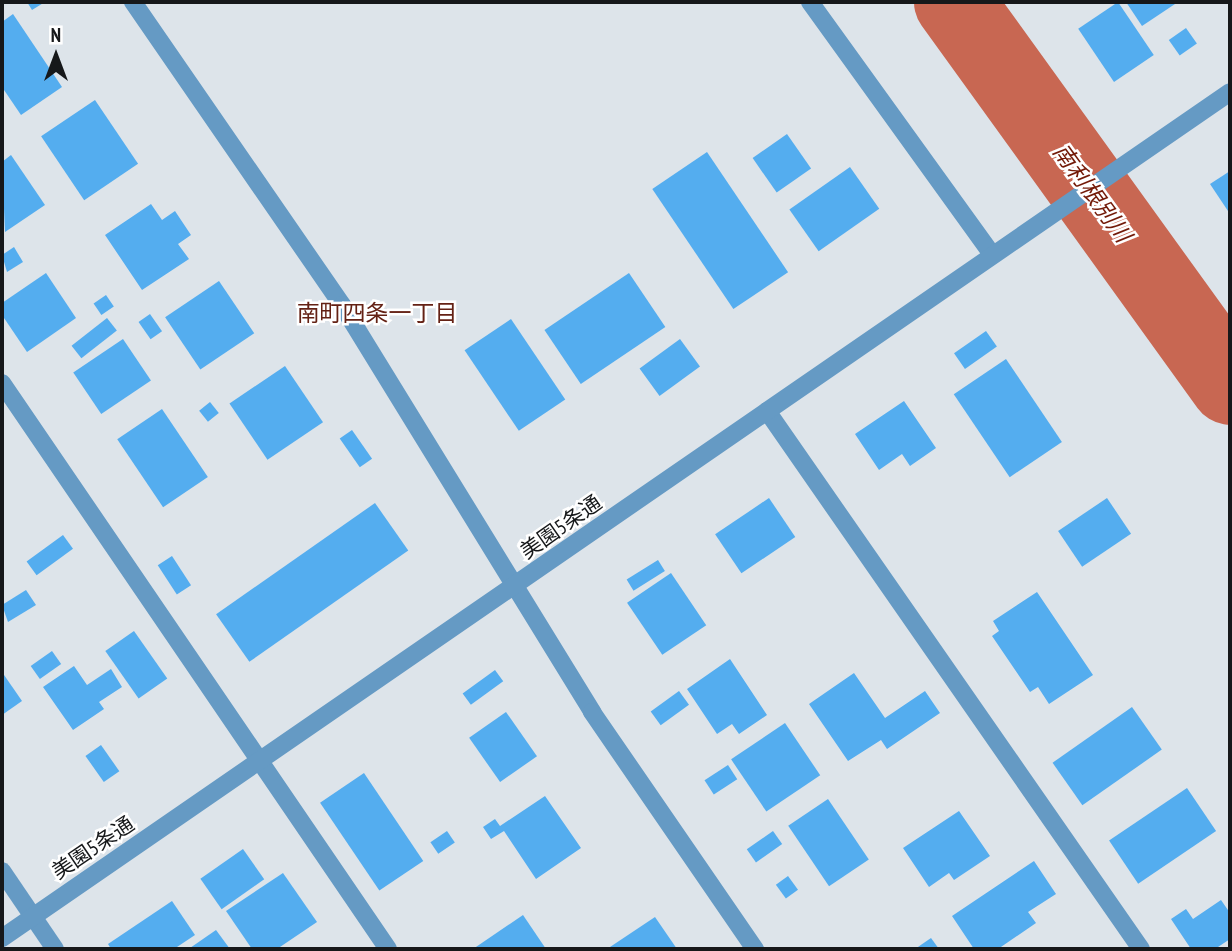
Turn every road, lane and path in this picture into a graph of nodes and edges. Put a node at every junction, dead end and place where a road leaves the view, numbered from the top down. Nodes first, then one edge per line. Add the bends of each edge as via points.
1 (133, 2) edge
2 (810, 2) edge
3 (1230, 92) edge
4 (992, 254) junction
5 (2, 383) edge
6 (768, 411) junction
7 (515, 587) junction
8 (259, 762) junction
9 (2, 871) edge
10 (32, 916) junction
11 (2, 937) edge
12 (55, 949) edge
13 (388, 949) edge
14 (755, 949) edge
15 (1141, 949) edge

1 - 7 street via 342,305
2 - 4 street
3 - 4 street, 美園5条通
4 - 6 street, 美園5条通
5 - 8 street
6 - 7 street, 美園5条通
6 - 15 street
7 - 8 street, 美園5条通
7 - 14 street via 592,712
8 - 10 street, 美園5条通
8 - 13 street
9 - 10 street
10 - 11 street, 美園5条通
10 - 12 street

